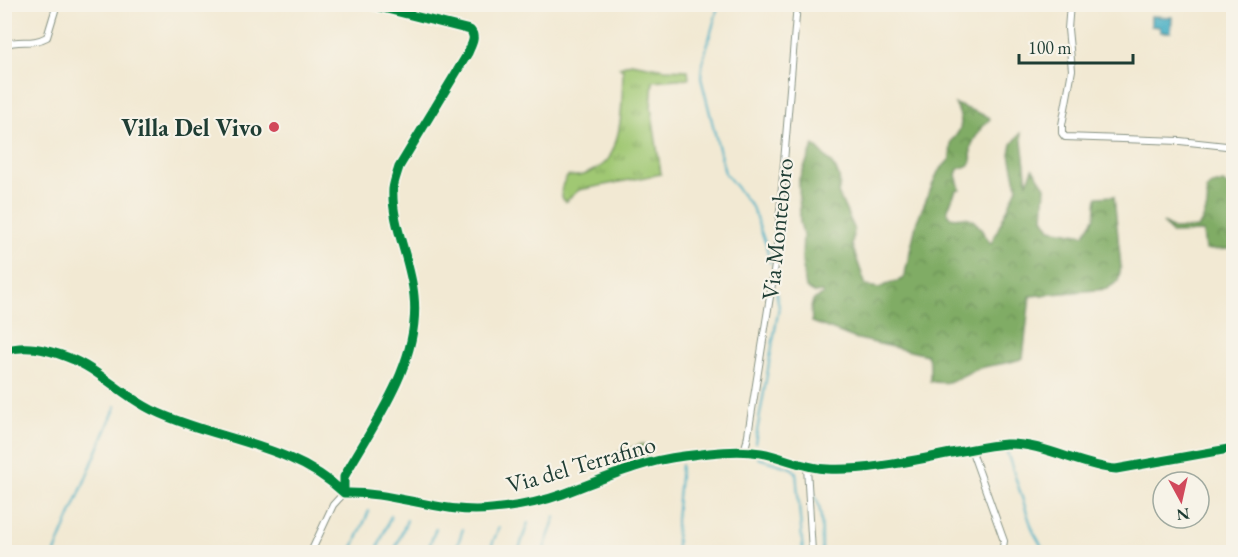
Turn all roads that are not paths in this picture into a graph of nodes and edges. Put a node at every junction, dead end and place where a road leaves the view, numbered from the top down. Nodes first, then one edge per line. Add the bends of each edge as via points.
1 (57, 4) edge
2 (367, 4) edge
3 (797, 4) edge
4 (1070, 4) edge
5 (4, 45) edge
6 (1233, 109) edge
7 (1233, 114) edge
8 (1233, 143) edge
9 (4, 351) edge
10 (1233, 448) edge
11 (971, 449) junction
12 (744, 452) junction
13 (807, 467) junction
14 (344, 493) junction
15 (311, 552) edge
16 (812, 552) edge
17 (1002, 552) edge

1 - 5 street via 47,37 37,42
2 - 14 street via 470,30 473,40 399,166 393,188 394,208 414,295 412,335 400,376 344,477
3 - 12 street, Via Monteboro via 776,259
4 - 8 street via 1072,70 1062,125 1065,137 1226,146
6 - 7 street
9 - 14 street via 23,346 67,357 93,369 152,410 279,454 324,476
10 - 11 street, Via del Terrafino via 1116,469 1017,444
11 - 13 street, Via del Terrafino via 855,469
11 - 17 street via 1004,541
12 - 13 street, Via del Terrafino via 772,455
12 - 14 street, Via del Terrafino via 663,459 561,495 490,509 439,507 360,492
13 - 16 street
14 - 15 street via 333,505

